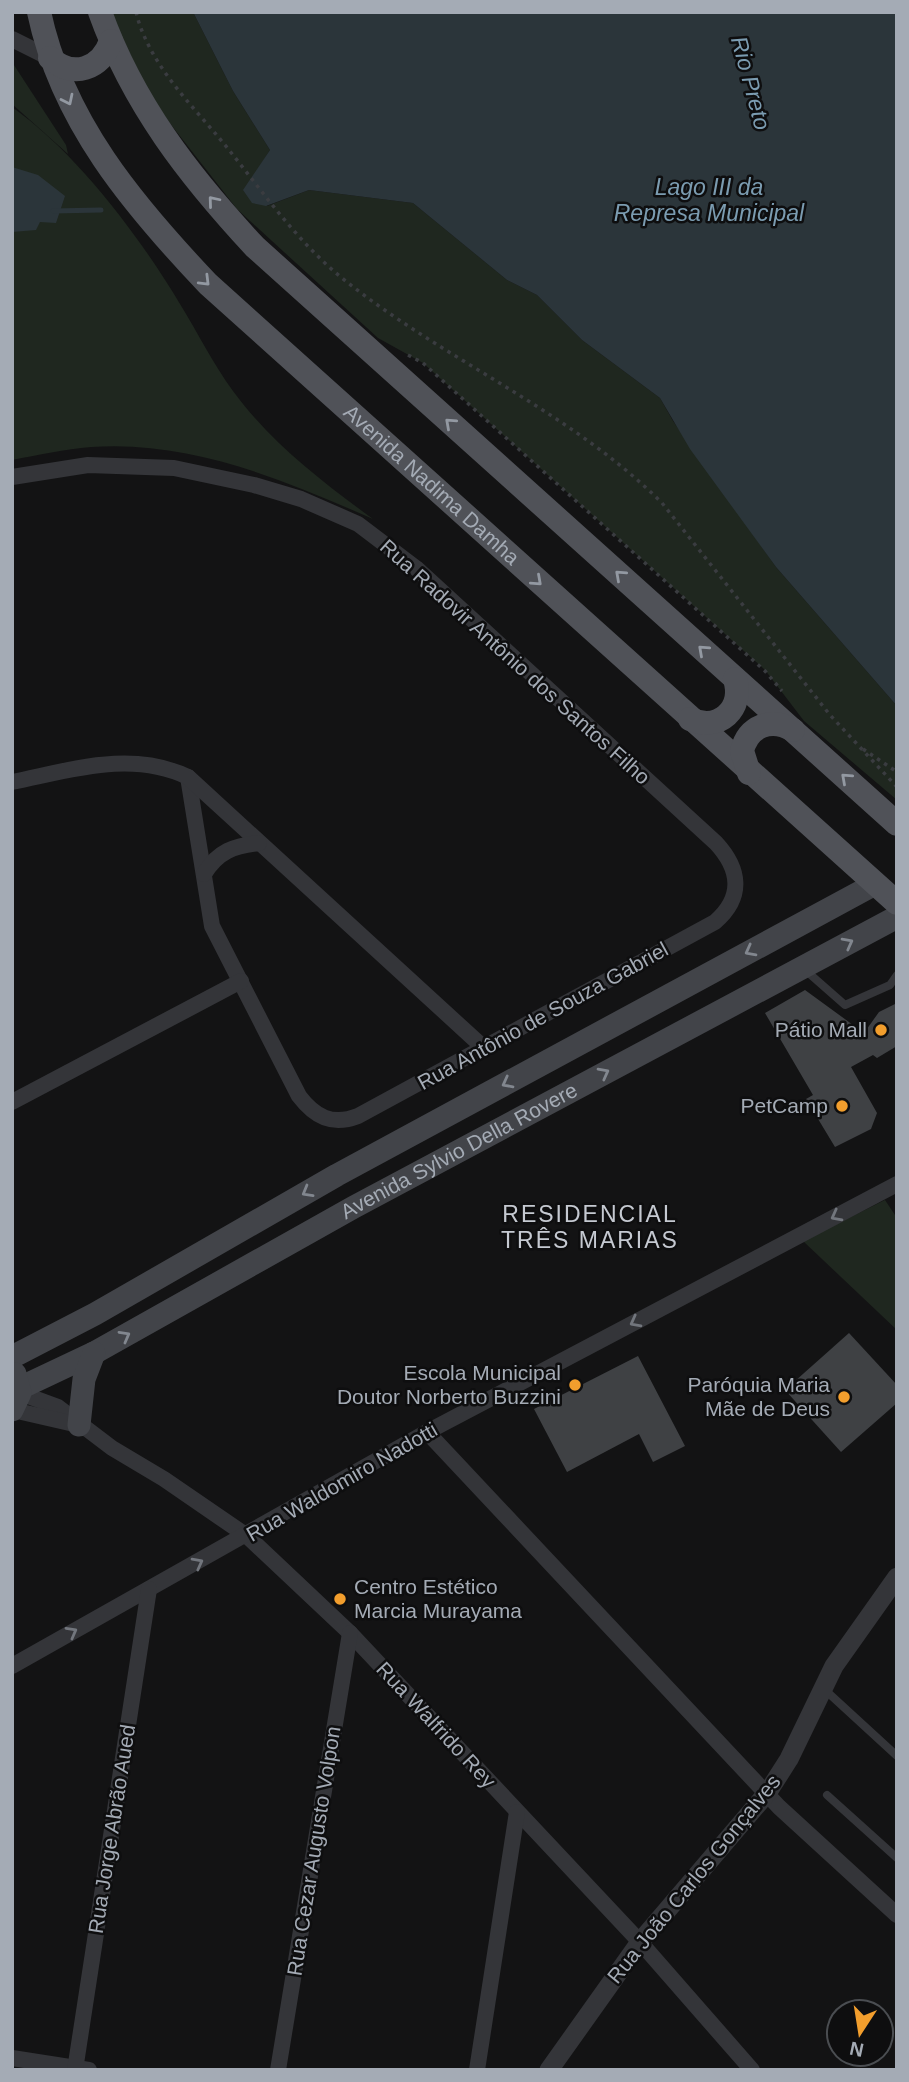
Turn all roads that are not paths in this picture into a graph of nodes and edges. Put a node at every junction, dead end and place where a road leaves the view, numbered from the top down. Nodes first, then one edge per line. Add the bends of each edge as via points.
1 (39, 12) edge
2 (100, 12) edge
3 (12, 39) edge
4 (111, 41) junction
5 (50, 58) junction
6 (12, 477) edge
7 (735, 679) junction
8 (690, 719) junction
9 (793, 730) junction
10 (750, 772) junction
11 (188, 778) junction
12 (12, 782) edge
13 (897, 824) edge
14 (260, 843) junction
15 (204, 874) junction
16 (736, 880) joint
17 (875, 884) junction
18 (897, 903) edge
19 (897, 917) edge
20 (783, 933) junction
21 (802, 967) junction
22 (897, 975) edge
23 (241, 981) junction
24 (484, 1048) junction
25 (12, 1102) edge
26 (337, 1175) junction
27 (897, 1184) edge
28 (354, 1207) junction
29 (94, 1353) junction
30 (12, 1357) edge
31 (15, 1394) edge
32 (79, 1425) junction
33 (427, 1432) junction
34 (247, 1536) junction
35 (897, 1577) edge
36 (149, 1589) junction
37 (350, 1633) junction
38 (12, 1666) edge
39 (822, 1688) junction
40 (897, 1756) edge
41 (768, 1792) junction
42 (827, 1795) dead end
43 (517, 1812) junction
44 (897, 1857) edge
45 (897, 1915) edge
46 (640, 1942) junction
47 (12, 2058) edge
48 (80, 2069) edge
49 (278, 2070) edge
50 (477, 2070) edge
51 (549, 2070) edge
52 (752, 2070) edge

1 - 5 main road, Avenida Nadima Damha
2 - 4 main road
3 - 5 street
4 - 5 main road via 102,59 86,69 70,70
7 -> 4 main road via 255,247 161,135
5 -> 8 main road, Avenida Nadima Damha via 101,156 208,284
6 - 16 street, Rua Radovir Antônio dos Santos Filho via 88,464 174,468 301,499 358,524 416,568 716,843 733,865
7 - 8 main road via 736,703 726,716 705,724
7 - 9 main road
8 - 10 main road, Avenida Nadima Damha
9 - 10 main road via 768,723 752,731 743,751
13 -> 9 main road
10 - 17 main road, Avenida Nadima Damha
11 - 12 street via 150,764 109,763
11 - 14 street
11 - 15 street
14 - 15 street via 227,849 211,861
14 - 24 street
15 - 23 street via 212,926
16 - 24 street, Rua Antônio de Souza Gabriel via 728,911 715,922
17 - 18 main road, Avenida Nadima Damha
17 - 20 main road, Avenida Sylvio Della Rovere
21 -> 19 main road, Avenida Sylvio Della Rovere
20 - 21 main road
20 -> 26 main road, Avenida Sylvio Della Rovere
21 - 22 lane via 845,1005 890,985
28 -> 21 main road, Avenida Sylvio Della Rovere
23 - 24 street, Rua Antônio de Souza Gabriel via 299,1096 323,1119 346,1121 358,1116
23 - 25 street
26 - 28 main road
26 -> 30 main road, Avenida Sylvio Della Rovere
27 -> 33 street, Rua Waldomiro Nadotti
29 -> 28 main road, Avenida Sylvio Della Rovere
29 - 31 main road, Avenida Sylvio Della Rovere
29 - 32 main road via 83,1379
31 - 32 street, Rua Walfrido Rey
32 - 34 street, Rua Walfrido Rey
33 - 34 street, Rua Waldomiro Nadotti
33 - 41 street
36 -> 34 street, Rua Waldomiro Nadotti
34 - 37 street, Rua Walfrido Rey
35 - 39 street, Rua João Carlos Gonçalves
38 -> 36 street, Rua Waldomiro Nadotti
36 - 48 street, Rua Jorge Abrão Aued
37 - 43 street, Rua Walfrido Rey
37 - 49 street, Rua Cezar Augusto Volpon
39 - 40 lane
39 - 41 street, Rua João Carlos Gonçalves
41 - 45 street
41 - 46 street, Rua João Carlos Gonçalves
42 - 44 lane
43 - 46 street, Rua Walfrido Rey
43 - 50 street
46 - 51 street, Rua João Carlos Gonçalves
46 - 52 street, Rua Walfrido Rey
47 - 48 street

